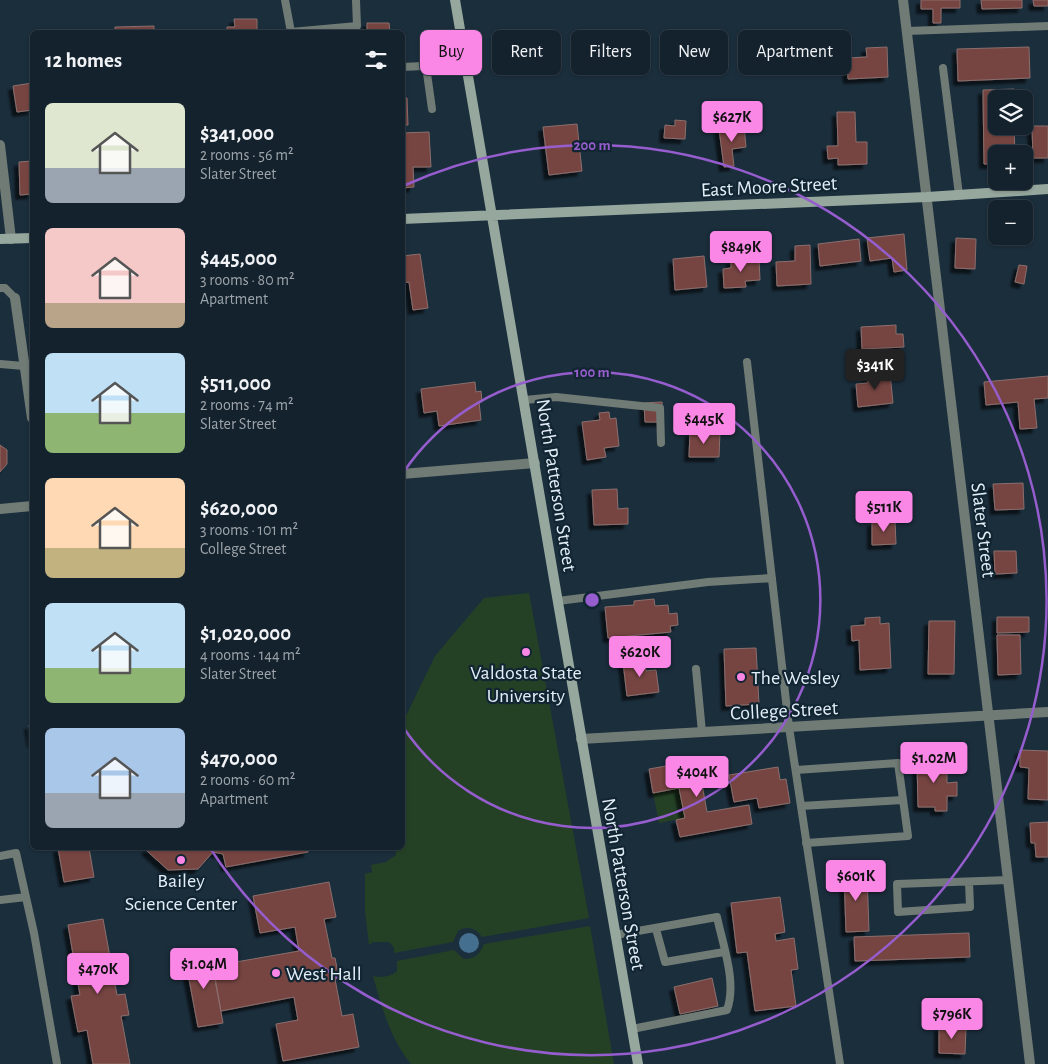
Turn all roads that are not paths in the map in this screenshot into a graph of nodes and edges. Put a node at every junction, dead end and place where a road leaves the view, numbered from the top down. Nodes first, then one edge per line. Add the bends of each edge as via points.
1 (285, 0) edge
2 (356, 0) edge
3 (455, 0) edge
4 (903, 0) edge
5 (1048, 26) edge
6 (291, 30) edge
7 (313, 30) edge
8 (460, 30) edge
9 (907, 30) junction
10 (420, 66) edge
11 (405, 67) edge
12 (943, 68) dead end
13 (427, 75) edge
14 (468, 75) edge
15 (432, 109) dead end
16 (0, 145) edge
17 (1048, 189) edge
18 (959, 195) junction
19 (927, 197) junction
20 (491, 216) junction
21 (405, 219) edge
22 (30, 238) edge
23 (5, 239) edge
24 (0, 288) edge
25 (15, 298) joint
26 (747, 362) dead end
27 (0, 364) edge
28 (24, 366) junction
29 (525, 400) junction
30 (30, 405) edge
31 (661, 443) dead end
32 (535, 463) junction
33 (405, 474) edge
34 (30, 506) edge
35 (0, 509) edge
36 (772, 578) junction
37 (558, 601) junction
38 (696, 669) dead end
39 (1048, 712) edge
40 (990, 716) junction
41 (789, 727) junction
42 (702, 732) junction
43 (581, 739) junction
44 (796, 770) junction
45 (903, 800) junction
46 (801, 806) junction
47 (806, 843) junction
48 (0, 856) edge
49 (1008, 880) junction
50 (969, 882) junction
51 (26, 896) junction
52 (0, 900) edge
53 (656, 929) junction
54 (615, 935) junction
55 (724, 952) junction
56 (632, 1029) junction
57 (57, 1064) edge
58 (638, 1064) edge
59 (840, 1064) edge
60 (1030, 1064) edge

1 - 6 lane
2 - 7 lane via 357,26
3 - 8 main road, North Patterson Street
4 - 9 street, Slater Street
5 - 9 lane
9 - 19 street, Slater Street
10 - 11 lane
12 - 18 lane
13 - 15 lane
14 - 20 main road, North Patterson Street
16 - 23 street
17 - 18 main road, East Moore Street
18 - 19 main road, East Moore Street
19 - 20 main road, East Moore Street
19 - 40 street, Slater Street
20 - 21 main road, East Moore Street
20 - 29 main road, North Patterson Street
22 - 23 main road
24 - 25 lane via 5,288
25 - 28 street
26 - 36 lane
27 - 28 lane
28 - 30 street
29 - 31 lane via 556,397 660,408
29 - 32 main road, North Patterson Street
32 - 33 street
32 - 37 main road, North Patterson Street
34 - 35 street
36 - 37 lane via 708,582
36 - 41 lane
37 - 43 main road, North Patterson Street
38 - 42 lane
39 - 40 street, College Street
40 - 41 street, College Street
40 - 49 street, Slater Street
41 - 42 street, College Street
41 - 44 lane
42 - 43 street, College Street
43 - 54 main road, North Patterson Street
44 - 45 lane via 898,763
44 - 46 lane
45 - 46 lane
45 - 47 lane via 908,836
46 - 47 lane
47 - 59 lane
48 - 51 lane via 16,853
49 - 50 lane
49 - 60 street, Slater Street
50 - 50 lane via 897,884 898,912 970,907
51 - 52 lane
51 - 57 lane
53 - 54 lane
53 - 55 lane via 665,962
53 - 55 lane via 716,918
54 - 56 main road, North Patterson Street
55 - 56 lane via 731,998 727,1010
56 - 58 main road, North Patterson Street

